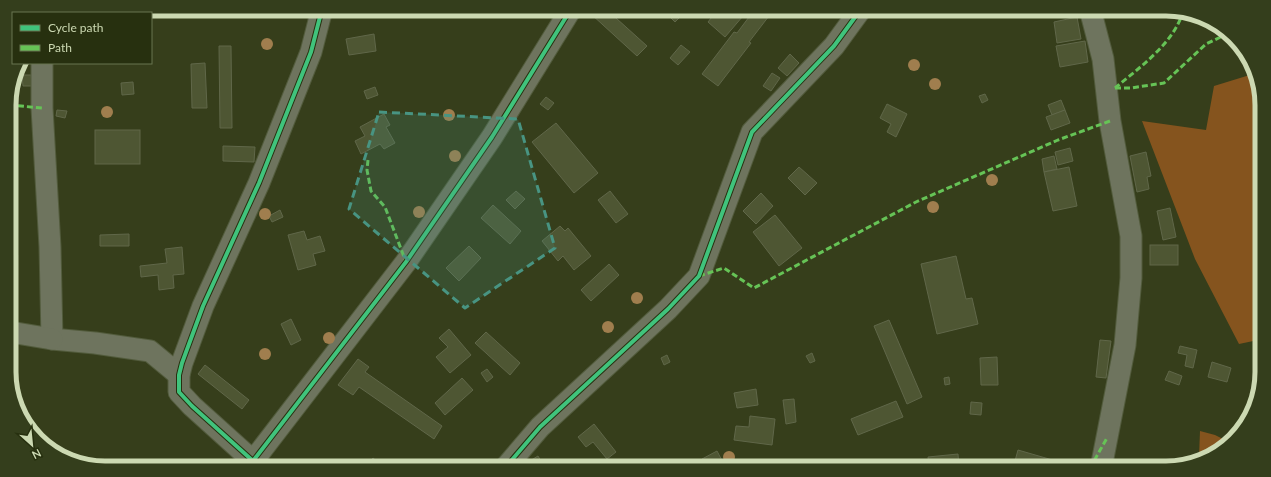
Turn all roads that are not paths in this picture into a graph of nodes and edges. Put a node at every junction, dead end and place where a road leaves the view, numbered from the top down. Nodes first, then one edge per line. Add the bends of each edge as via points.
1 (320, 16) edge
2 (567, 16) edge
3 (856, 16) edge
4 (1092, 16) edge
5 (42, 64) edge
6 (16, 333) edge
7 (52, 339) junction
8 (179, 375) junction
9 (249, 461) edge
10 (258, 461) edge
11 (511, 461) edge
12 (1103, 461) edge

1 - 8 street via 311,52 259,182 203,306
2 - 10 street via 492,137 406,262
3 - 11 street via 834,46 752,132 699,276 668,309 540,427
4 - 12 street via 1103,59 1110,121 1131,236 1131,278 1125,345
5 - 7 street
6 - 7 street
7 - 8 street via 150,351
8 - 9 street via 179,392

